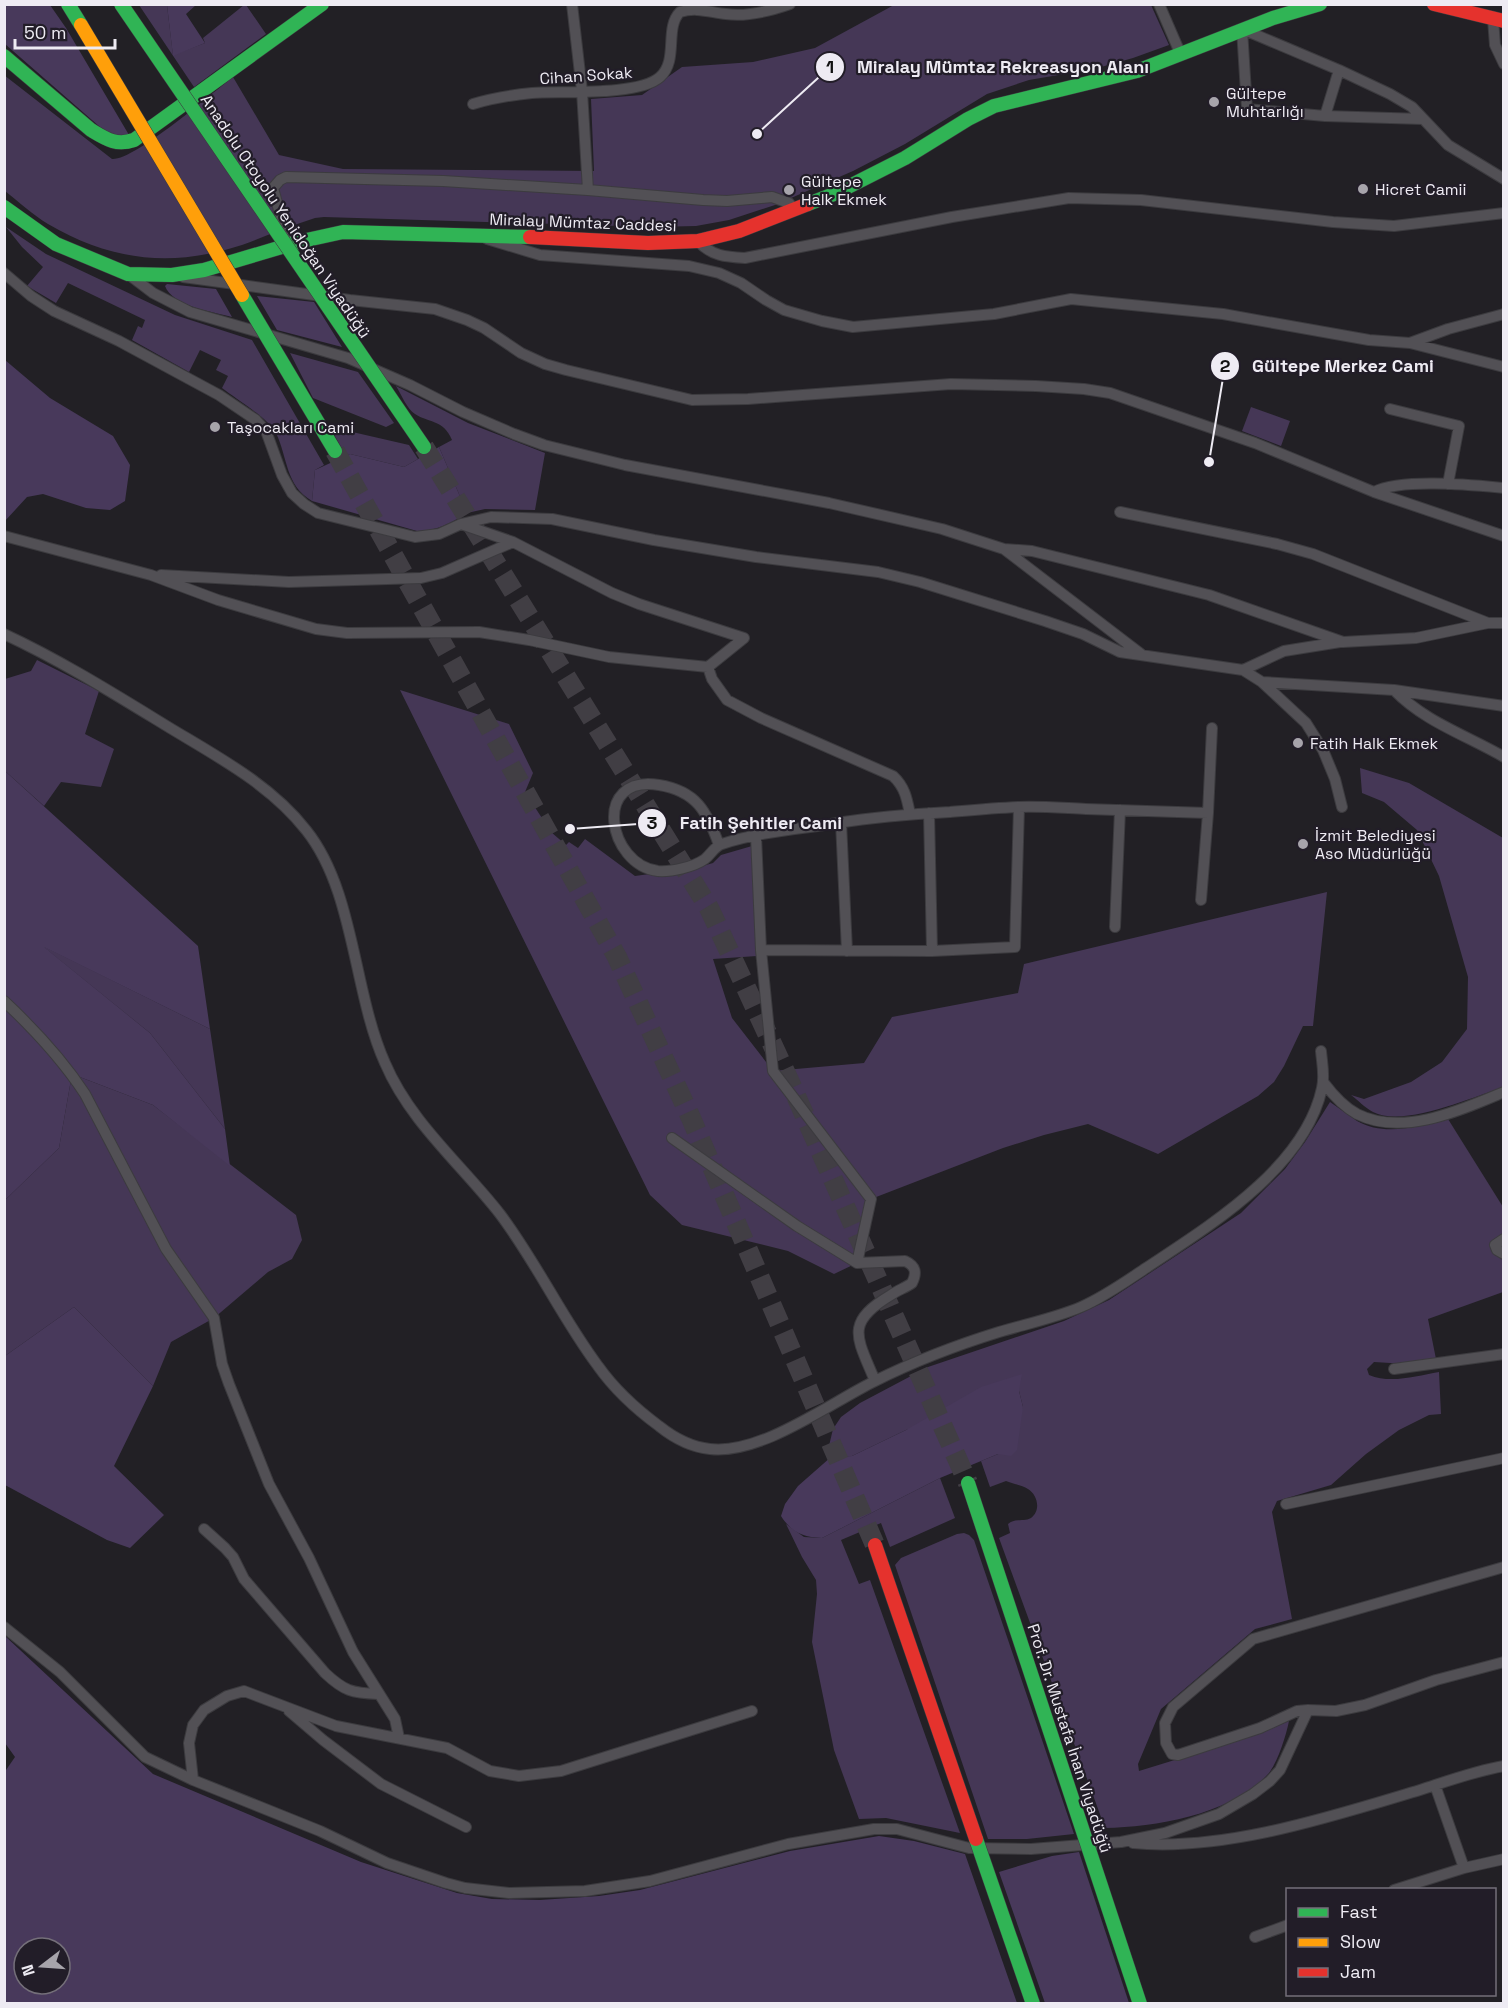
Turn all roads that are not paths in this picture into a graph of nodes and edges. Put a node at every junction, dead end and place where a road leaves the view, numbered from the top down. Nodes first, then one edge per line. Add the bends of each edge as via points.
1 (68, 4) edge
2 (121, 4) edge
3 (322, 4) edge
4 (572, 4) edge
5 (790, 4) edge
6 (1159, 4) edge
7 (1320, 4) edge
8 (1434, 4) edge
9 (1277, 10) edge
10 (1498, 20) edge
11 (1242, 29) junction
12 (1181, 55) junction
13 (4, 56) edge
14 (1503, 64) edge
15 (1339, 69) junction
16 (582, 91) junction
17 (473, 104) dead end
18 (1325, 116) junction
19 (1423, 119) junction
20 (1503, 179) edge
21 (588, 190) junction
22 (4, 207) edge
23 (794, 210) junction
24 (1503, 213) edge
25 (472, 234) junction
26 (698, 241) junction
27 (289, 245) junction
28 (4, 273) edge
29 (128, 274) junction
30 (172, 275) junction
31 (1503, 314) edge
32 (1410, 343) junction
33 (1503, 367) edge
34 (1390, 409) dead end
35 (424, 447) tunnel mouth
36 (335, 451) tunnel mouth
37 (1448, 484) junction
38 (1503, 488) edge
39 (1374, 492) junction
40 (1120, 512) dead end
41 (461, 524) junction
42 (4, 536) edge
43 (1503, 536) edge
44 (513, 542) junction
45 (1004, 549) junction
46 (152, 575) junction
47 (1488, 623) junction
48 (1503, 623) edge
49 (4, 634) edge
50 (1343, 642) junction
51 (1144, 656) junction
52 (708, 667) junction
53 (1243, 670) junction
54 (1262, 682) junction
55 (1394, 690) junction
56 (1503, 705) edge
57 (1212, 728) dead end
58 (1503, 757) edge
59 (1019, 807) junction
60 (1342, 807) dead end
61 (1120, 810) junction
62 (929, 813) junction
63 (1208, 813) junction
64 (910, 814) junction
65 (841, 822) junction
66 (756, 836) junction
67 (718, 845) junction
68 (1201, 900) dead end
69 (1115, 927) dead end
70 (761, 950) junction
71 (847, 951) junction
72 (932, 951) junction
73 (4, 1001) edge
74 (1321, 1051) dead end
75 (1324, 1083) junction
76 (1503, 1092) edge
77 (672, 1138) dead end
78 (1503, 1239) edge
79 (1503, 1254) edge
80 (857, 1263) junction
81 (1503, 1354) edge
82 (1394, 1369) dead end
83 (875, 1381) junction
84 (1503, 1458) edge
85 (968, 1483) tunnel mouth
86 (1286, 1504) dead end
87 (204, 1529) dead end
88 (875, 1545) tunnel mouth
89 (1503, 1568) edge
90 (4, 1627) edge
91 (1503, 1662) edge
92 (378, 1694) junction
93 (282, 1705) junction
94 (1308, 1710) junction
95 (752, 1711) dead end
96 (399, 1738) junction
97 (1503, 1766) edge
98 (194, 1779) junction
99 (1435, 1785) junction
100 (466, 1827) dead end
101 (1121, 1842) junction
102 (1503, 1859) edge
103 (1464, 1868) junction
104 (1400, 1888) edge
105 (1286, 1925) edge
106 (1255, 1937) dead end
107 (1033, 2004) edge
108 (1140, 2004) edge

1 - 36 main road, bridge
2 - 35 main road, Anadolu Otoyolu Yenidoğan Viyadüğü, bridge
3 - 13 main road via 134,140 125,142 112,141 86,125
4 - 16 street
5 - 16 street, Cihan Sokak via 743,15 694,9 680,12 673,22 669,62 662,75 638,87
6 - 12 street
7 - 9 main road, Miralay Mümtaz Caddesi
8 - 10 main road
9 - 11 main road, Miralay Mümtaz Caddesi
10 - 14 street via 1496,45
11 - 12 main road, Miralay Mümtaz Caddesi
11 - 15 street
11 - 18 street via 1248,109
12 - 23 main road, Miralay Mümtaz Caddesi via 1114,78 994,106 882,171
15 - 18 street
15 - 19 street via 1403,101
16 - 17 street, Cihan Sokak via 533,93
16 - 21 street
18 - 19 street
19 - 20 street via 1448,145
21 - 23 street via 727,201 772,197 789,203
21 - 27 street via 285,177 273,188
22 - 29 main road, Miralay Mümtaz Caddesi via 57,244
23 - 26 main road, Miralay Mümtaz Caddesi via 739,231
24 - 26 street via 1385,226 1141,200 1069,198 745,258 720,256
25 - 26 main road, Miralay Mümtaz Caddesi via 648,243
25 - 27 main road, Miralay Mümtaz Caddesi via 343,232
25 - 32 street via 540,255 706,269 741,283 784,310 842,326 994,314 1071,299 1200,310
27 - 30 main road, Miralay Mümtaz Caddesi via 204,270
28 - 41 street via 54,311 172,369 256,420 266,431 292,493 318,513 415,537 439,534
29 - 30 main road, Miralay Mümtaz Caddesi
29 - 45 street via 158,297 190,312 348,358 544,445 625,465 829,503 942,529
30 - 39 street via 435,309 484,328 545,364 692,400 941,384 1036,386 1110,393 1245,439
31 - 32 street
32 - 33 street
34 - 37 street via 1459,426
37 - 38 street
37 - 39 street via 1396,485
39 - 43 street
40 - 47 street via 1313,554
41 - 44 street
41 - 51 street via 491,517 552,519 676,544 878,572 1046,621 1120,652
42 - 46 street
44 - 46 street via 421,578 289,582
44 - 52 street via 639,604 744,638
45 - 50 street via 1032,551 1209,594
45 - 51 street
46 - 52 street via 218,600 316,628 347,633 479,632 609,657
47 - 48 street
47 - 50 street via 1416,638
49 - 83 street via 103,687 238,770 288,809 307,831 331,872 372,1031 401,1094 528,1254 600,1369 643,1414 689,1445 726,1450 763,1440
50 - 53 street via 1284,651
51 - 53 street
52 - 64 street via 727,700 894,776 906,793
53 - 54 street
54 - 55 street
54 - 60 street via 1295,711 1315,736 1335,779
55 - 56 street
55 - 58 street via 1431,719
57 - 63 street
59 - 61 street
59 - 62 street
59 - 72 street via 1015,947
61 - 63 street
61 - 69 street
62 - 64 street
62 - 72 street
63 - 68 street
64 - 65 street
65 - 66 street
65 - 71 street
66 - 67 street
66 - 70 street
67 - 67 street via 705,813 682,790 637,784 618,800 614,818 617,836 647,868 658,871 692,865 704,860
70 - 71 street
70 - 80 street via 773,1071 871,1199
71 - 72 street
73 - 92 street via 46,1042 77,1081 166,1249 214,1318 222,1364 269,1484
74 - 75 street
75 - 76 street via 1358,1114 1392,1122 1436,1116
75 - 83 street via 1317,1107 1299,1140 1264,1179 1223,1216 1115,1289 1081,1307 943,1351
77 - 80 street
78 - 79 street via 1495,1248
80 - 83 street via 905,1261 915,1270 912,1283 872,1308 859,1324 861,1347
81 - 82 street
84 - 86 street
85 - 108 main road, Prof. Dr. Mustafa İnan Viyadüğü, bridge
87 - 92 street via 233,1557 244,1579 325,1673 348,1691
88 - 107 main road, bridge
89 - 94 street via 1253,1639 1173,1707 1165,1723 1166,1743 1172,1754 1178,1755
90 - 98 street via 60,1672 145,1757
91 - 94 street via 1365,1705 1336,1711
92 - 96 street via 395,1719
93 - 96 street via 336,1726
93 - 98 street via 244,1691 204,1710 193,1725 189,1743
93 - 100 street via 381,1784
94 - 101 street via 1280,1770 1253,1794 1204,1821
95 - 96 street via 539,1775 497,1773 447,1748
97 - 99 street
98 - 101 street via 387,1863 465,1888 509,1893 617,1888 788,1844 887,1827 969,1848 1031,1849
99 - 101 street via 1263,1833 1179,1845
99 - 103 street
102 - 103 street
103 - 104 street
105 - 106 street

